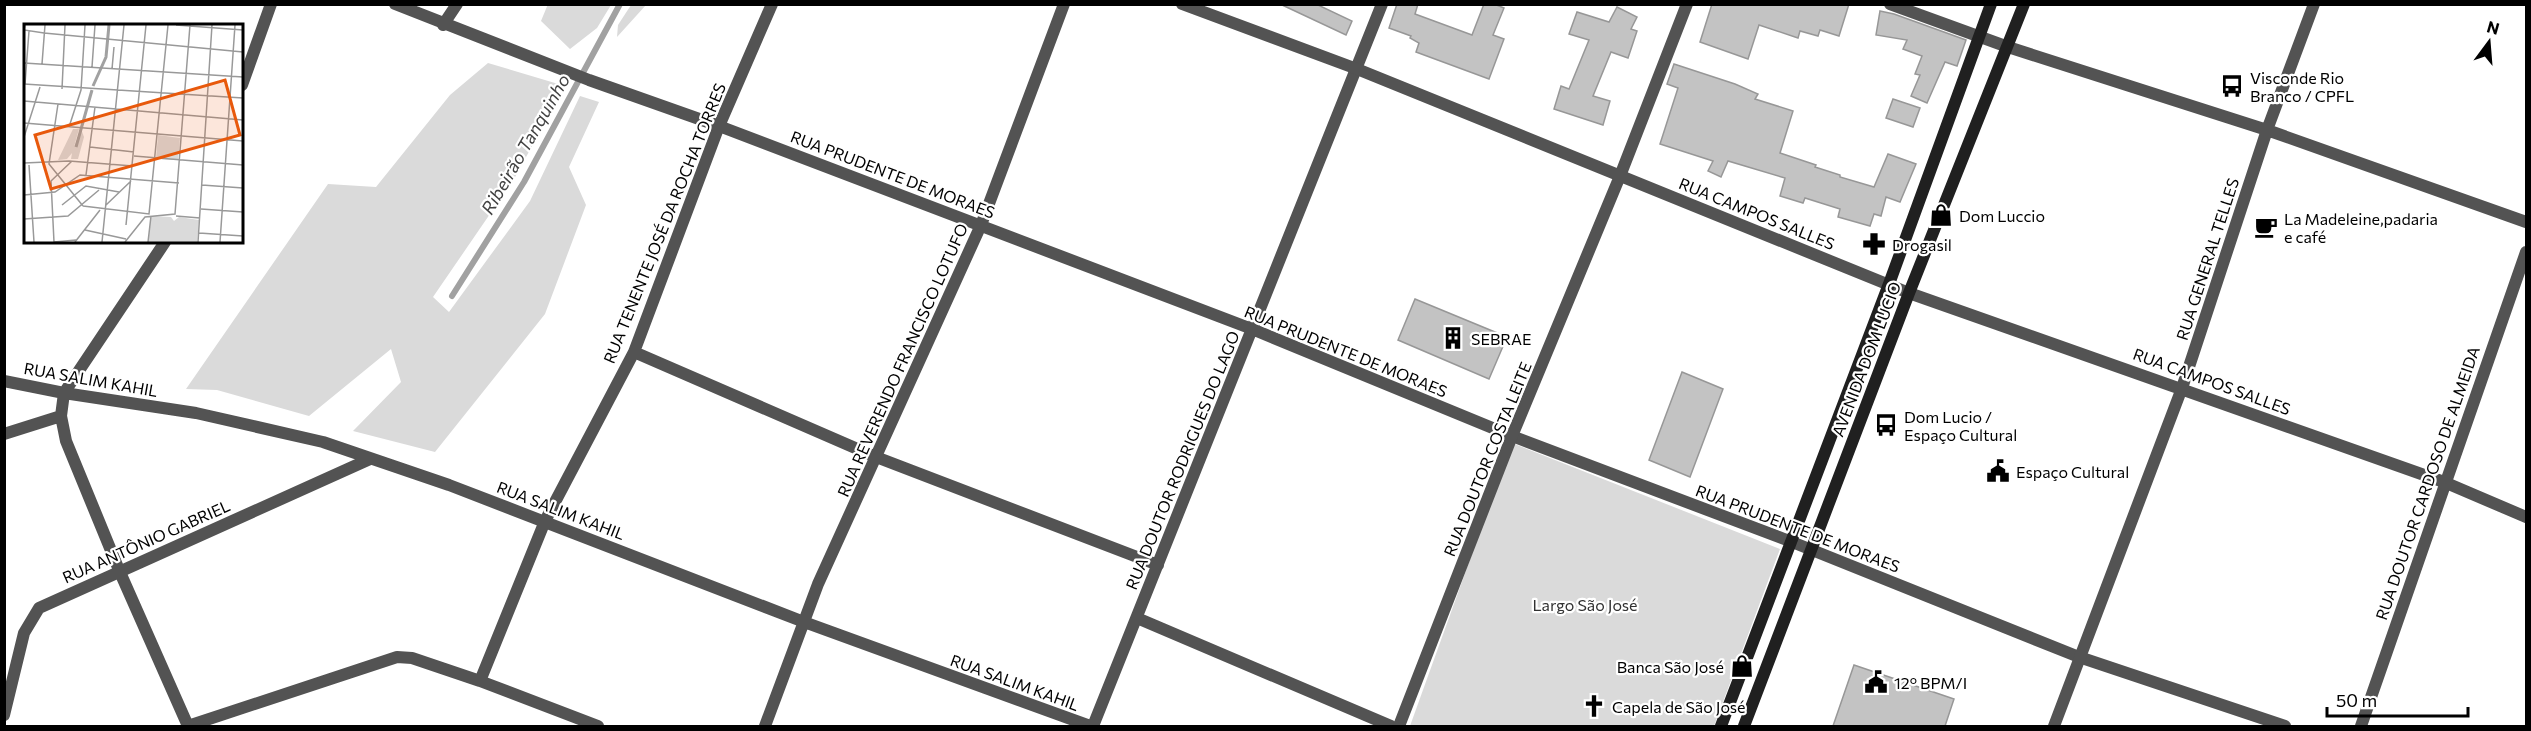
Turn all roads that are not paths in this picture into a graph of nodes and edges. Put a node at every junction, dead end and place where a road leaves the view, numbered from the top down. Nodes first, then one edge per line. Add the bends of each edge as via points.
1 (271, 4) edge
2 (394, 4) edge
3 (457, 4) edge
4 (772, 4) edge
5 (1064, 4) edge
6 (1182, 4) edge
7 (1382, 4) edge
8 (1688, 4) edge
9 (1890, 4) edge
10 (1991, 4) edge
11 (2024, 4) edge
12 (2314, 4) edge
13 (443, 25) junction
14 (1979, 35) junction
15 (2008, 47) junction
16 (1357, 69) junction
17 (243, 82) edge
18 (719, 126) junction
19 (2267, 130) junction
20 (1620, 176) junction
21 (2526, 222) edge
22 (981, 225) junction
23 (164, 243) edge
24 (2526, 252) edge
25 (1889, 284) junction
26 (1909, 292) junction
27 (1252, 329) junction
28 (634, 351) junction
29 (4, 381) edge
30 (2182, 388) junction
31 (64, 393) junction
32 (61, 416) junction
33 (4, 434) edge
34 (1512, 436) junction
35 (876, 457) junction
36 (370, 459) junction
37 (2444, 482) junction
38 (2526, 517) edge
39 (545, 520) junction
40 (1792, 542) junction
41 (1811, 550) junction
42 (1158, 565) junction
43 (119, 570) junction
44 (1137, 618) junction
45 (804, 622) junction
46 (2079, 657) junction
47 (480, 681) junction
48 (4, 716) edge
49 (188, 726) edge
50 (598, 726) edge
51 (765, 726) edge
52 (1091, 726) edge
53 (1391, 726) edge
54 (1399, 726) edge
55 (1721, 726) edge
56 (1744, 726) edge
57 (2054, 726) edge
58 (2285, 726) edge
59 (2361, 726) edge

1 - 17 street
2 - 13 street, RUA PRUDENTE DE MORAES
3 - 13 street
4 - 18 street, RUA TENENTE JOSÉ DA ROCHA TORRES
5 - 22 street, RUA REVERENDO FRANCISCO LOTUFO
6 - 16 street, RUA CAMPOS SALLES
7 - 16 street, RUA DOUTOR RODRIGUES DO LAGO
8 - 20 street, RUA DOUTOR COSTA LEITE
9 - 14 street
10 - 14 main road, AVENIDA DOM LUCIO
11 - 15 main road, AVENIDA DOM LUCIO
12 - 19 street, RUA GENERAL TELLES
13 - 18 street, RUA PRUDENTE DE MORAES
14 - 15 street
14 - 25 main road, AVENIDA DOM LUCIO
15 - 19 street
15 - 26 main road, AVENIDA DOM LUCIO
16 - 20 street, RUA CAMPOS SALLES
16 - 27 street, RUA DOUTOR RODRIGUES DO LAGO
18 - 22 street, RUA PRUDENTE DE MORAES
18 - 28 street, RUA TENENTE JOSÉ DA ROCHA TORRES
19 - 21 street
19 - 30 street, RUA GENERAL TELLES
20 - 25 street, RUA CAMPOS SALLES
20 - 34 street, RUA DOUTOR COSTA LEITE
22 - 27 street, RUA PRUDENTE DE MORAES
22 - 35 street, RUA REVERENDO FRANCISCO LOTUFO
23 - 31 street
24 - 37 street, RUA DOUTOR CARDOSO DE ALMEIDA
25 - 26 street, RUA CAMPOS SALLES
25 - 40 main road, AVENIDA DOM LUCIO
26 - 30 street, RUA CAMPOS SALLES
26 - 41 main road, AVENIDA DOM LUCIO
27 - 34 street, RUA PRUDENTE DE MORAES
27 - 42 street, RUA DOUTOR RODRIGUES DO LAGO
28 - 35 street
28 - 39 street, RUA TENENTE JOSÉ DA ROCHA TORRES
29 - 31 street, RUA SALIM KAHIL
30 - 37 street, RUA CAMPOS SALLES
30 - 46 street, RUA GENERAL TELLES
31 - 32 street
31 - 36 street, RUA SALIM KAHIL via 196,414 323,442
32 - 33 street
32 - 43 street via 66,441
34 - 40 street, RUA PRUDENTE DE MORAES
34 - 54 street, RUA DOUTOR COSTA LEITE
35 - 42 street
35 - 45 street, RUA REVERENDO FRANCISCO LOTUFO
36 - 39 street, RUA SALIM KAHIL
36 - 43 street, RUA ANTÔNIO GABRIEL
37 - 38 street, RUA CAMPOS SALLES
37 - 59 street, RUA DOUTOR CARDOSO DE ALMEIDA
39 - 45 street, RUA SALIM KAHIL
39 - 47 street, RUA TENENTE JOSÉ DA ROCHA TORRES
40 - 41 street, RUA PRUDENTE DE MORAES
40 - 55 main road, AVENIDA DOM LUCIO
41 - 46 street, RUA PRUDENTE DE MORAES
41 - 56 main road, AVENIDA DOM LUCIO
42 - 44 street, RUA DOUTOR RODRIGUES DO LAGO
43 - 48 street, RUA ANTÔNIO GABRIEL via 39,608 24,633
43 - 49 street
44 - 52 street, RUA DOUTOR RODRIGUES DO LAGO
44 - 53 street
45 - 51 street, RUA REVERENDO FRANCISCO LOTUFO
45 - 52 street, RUA SALIM KAHIL
46 - 57 street, RUA GENERAL TELLES
46 - 58 street, RUA PRUDENTE DE MORAES
47 - 49 street via 412,658 397,657
47 - 50 street

